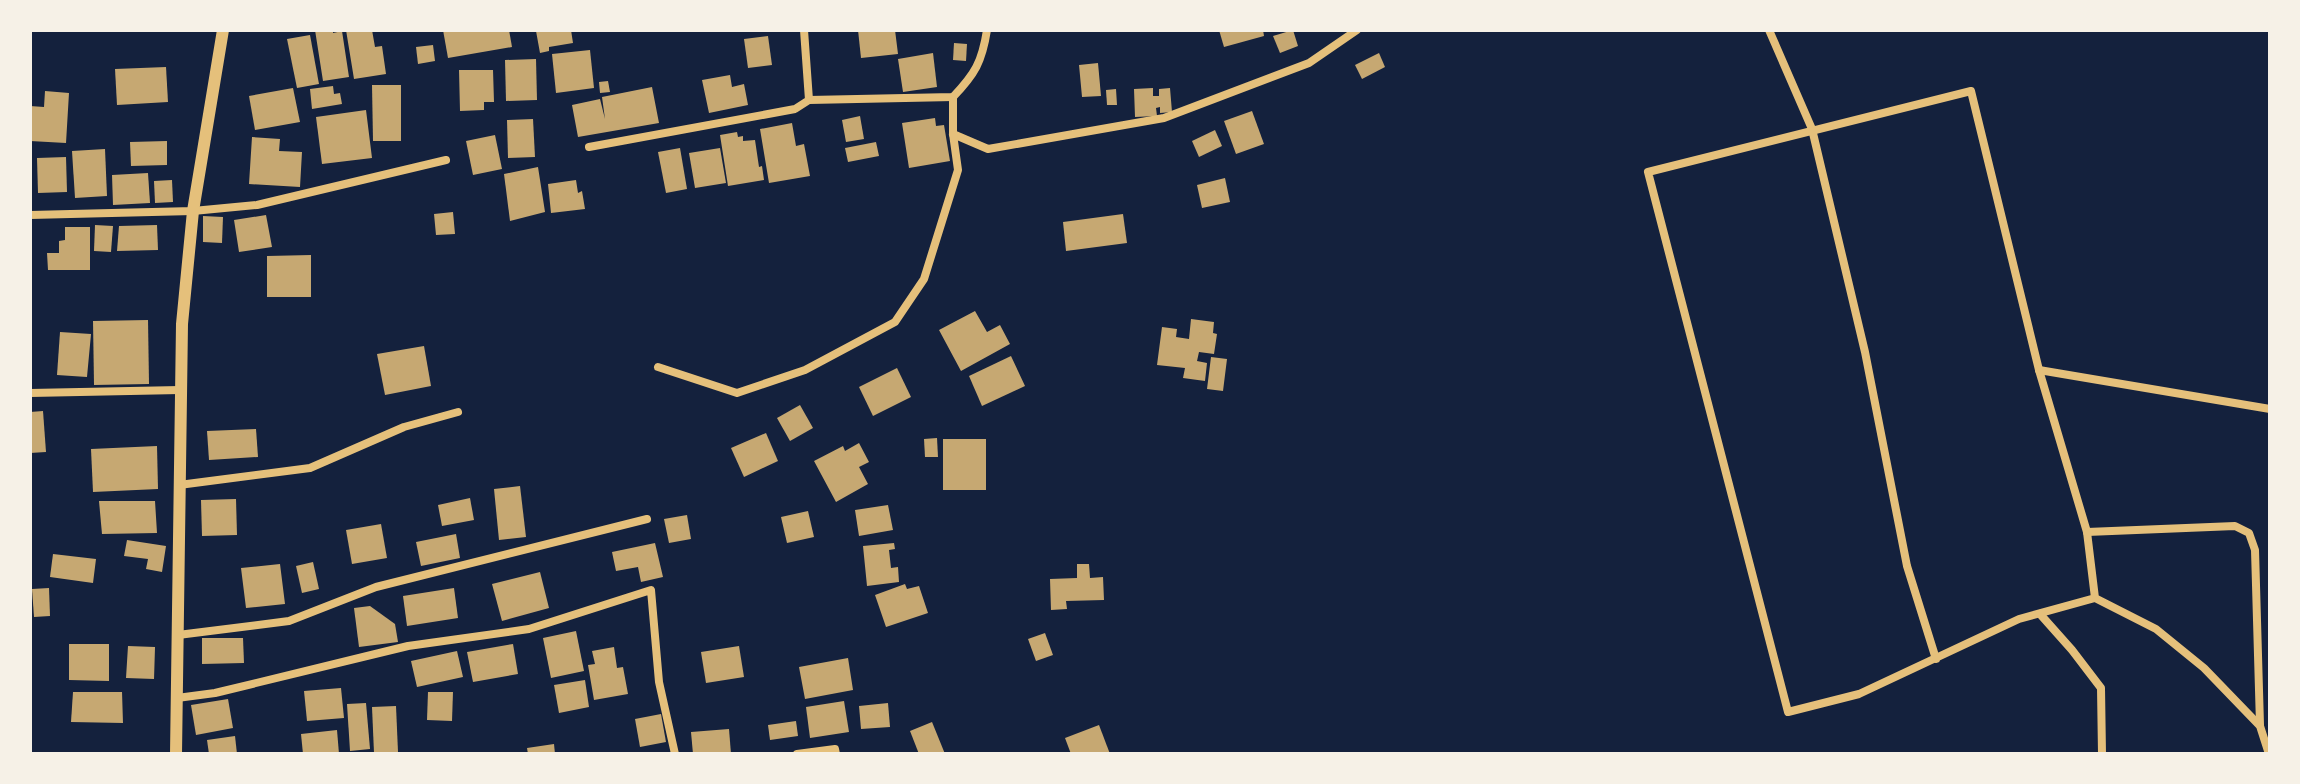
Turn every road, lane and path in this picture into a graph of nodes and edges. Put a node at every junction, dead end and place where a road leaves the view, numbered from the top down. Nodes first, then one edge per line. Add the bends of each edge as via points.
1 (223, 30) edge
2 (804, 30) edge
3 (987, 30) edge
4 (1357, 30) edge
5 (1769, 30) edge
6 (953, 97) junction
7 (809, 100) junction
8 (1812, 129) junction
9 (953, 134) junction
10 (589, 147) dead end
11 (446, 160) dead end
12 (193, 211) junction
13 (30, 215) edge
14 (658, 367) dead end
15 (2039, 370) junction
16 (180, 390) junction
17 (30, 393) edge
18 (2270, 409) edge
19 (458, 412) dead end
20 (179, 485) junction
21 (647, 519) dead end
22 (2087, 532) junction
23 (2095, 598) junction
24 (2040, 614) junction
25 (178, 635) junction
26 (1936, 659) junction
27 (177, 698) junction
28 (2260, 726) junction
29 (176, 754) edge
30 (675, 754) edge
31 (797, 754) edge
32 (836, 754) edge
33 (2102, 754) edge
34 (2269, 754) edge

1 - 12 street
2 - 7 street
3 - 6 street via 973,75
4 - 9 street via 1309,63 1164,118 988,149
5 - 8 street
6 - 7 street
6 - 9 street
7 - 10 street via 795,109
8 - 15 street via 1971,91
8 - 26 street via 1865,352 1907,566
8 - 26 street via 1648,172 1788,712 1859,694
9 - 14 street via 958,170 924,279 895,322 805,370 737,393
11 - 12 street via 257,205
12 - 13 street
12 - 16 street
15 - 18 street
15 - 22 street
16 - 17 street
16 - 20 street
19 - 20 street via 404,427 310,468
20 - 25 street
21 - 25 street via 376,587 289,621
22 - 23 street
22 - 28 street via 2235,526 2249,533 2255,550
23 - 24 street
23 - 28 street via 2156,629 2204,668
24 - 26 street
24 - 33 street via 2101,688
25 - 27 street
27 - 29 street
27 - 30 street via 408,646 529,629 651,590 659,682
28 - 34 street
31 - 32 street via 835,749

